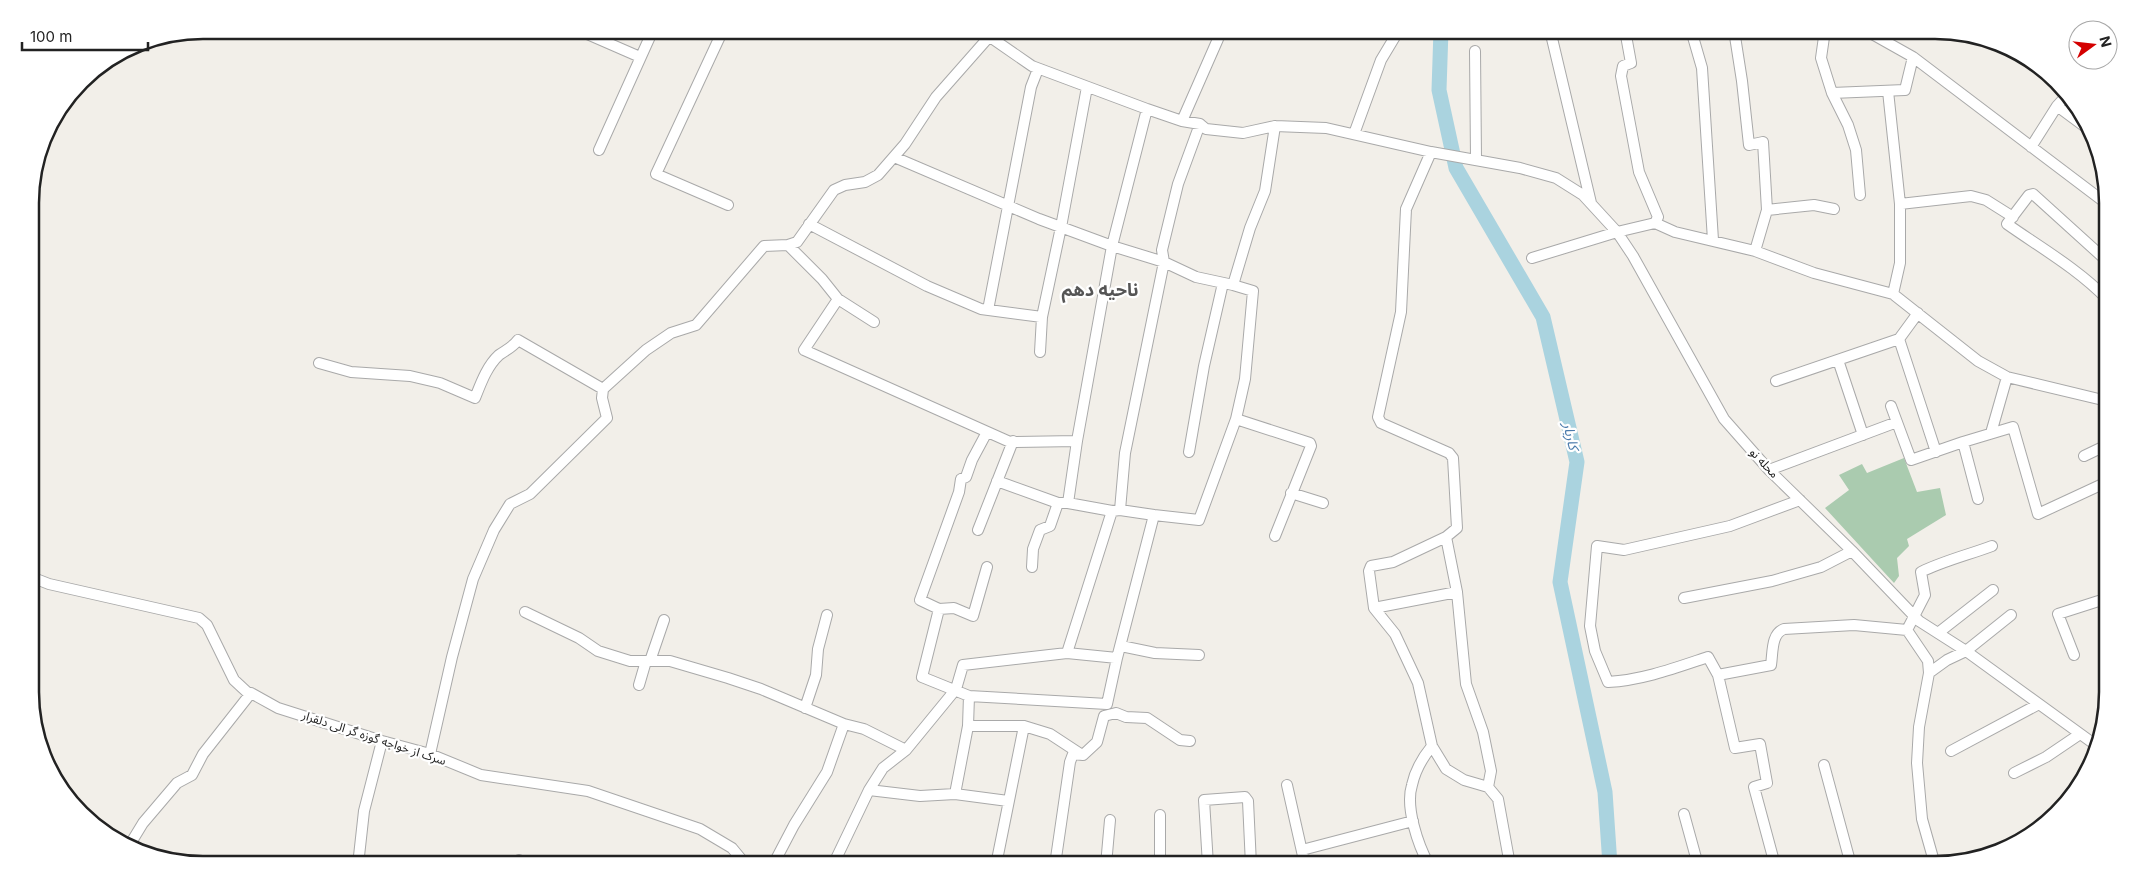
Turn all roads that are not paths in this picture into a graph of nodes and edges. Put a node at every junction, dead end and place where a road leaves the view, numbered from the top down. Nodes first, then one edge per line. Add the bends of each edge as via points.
1 (599, 39) edge
2 (648, 39) edge
3 (719, 39) edge
4 (987, 39) edge
5 (990, 39) edge
6 (1218, 39) edge
7 (1394, 39) edge
8 (1552, 39) edge
9 (1627, 39) edge
10 (1694, 39) edge
11 (1735, 39) edge
12 (1823, 39) edge
13 (1881, 39) edge
14 (1475, 51) dead end
15 (640, 57) junction
16 (1913, 57) junction
17 (1038, 69) junction
18 (1087, 87) junction
19 (1888, 91) junction
20 (1832, 93) junction
21 (2062, 100) edge
22 (2057, 106) junction
23 (1147, 109) junction
24 (1182, 121) junction
25 (2077, 121) edge
26 (1200, 124) junction
27 (1275, 126) junction
28 (1354, 134) junction
29 (2031, 146) junction
30 (599, 150) dead end
31 (1433, 153) junction
32 (894, 156) junction
33 (1476, 159) junction
34 (1860, 195) dead end
35 (2099, 198) edge
36 (1592, 204) junction
37 (1900, 204) junction
38 (728, 205) dead end
39 (1008, 205) junction
40 (1834, 209) dead end
41 (1767, 210) junction
42 (2013, 217) junction
43 (1654, 223) junction
44 (809, 224) junction
45 (1062, 227) junction
46 (1617, 232) junction
47 (1713, 240) junction
48 (788, 245) junction
49 (1112, 246) junction
50 (1755, 250) junction
51 (2099, 254) edge
52 (1532, 258) dead end
53 (1164, 262) junction
54 (1228, 284) junction
55 (2099, 291) edge
56 (1893, 294) junction
57 (838, 299) junction
58 (988, 310) junction
59 (1918, 313) junction
60 (1042, 317) junction
61 (874, 322) dead end
62 (1899, 339) junction
63 (1040, 352) dead end
64 (1838, 360) junction
65 (319, 363) dead end
66 (2008, 377) junction
67 (1776, 381) dead end
68 (603, 389) junction
69 (2099, 399) edge
70 (1891, 406) dead end
71 (1236, 419) junction
72 (1897, 422) junction
73 (987, 432) junction
74 (1991, 433) junction
75 (1863, 435) junction
76 (1013, 441) junction
77 (1077, 441) junction
78 (1963, 442) junction
79 (2099, 448) edge
80 (1189, 452) dead end
81 (1936, 452) junction
82 (2084, 456) dead end
83 (1769, 470) junction
84 (997, 481) junction
85 (2099, 486) edge
86 (1291, 493) junction
87 (1978, 499) dead end
88 (1800, 500) junction
89 (1062, 503) junction
90 (1323, 503) dead end
91 (1116, 510) junction
92 (1154, 515) junction
93 (978, 530) dead end
94 (1275, 536) dead end
95 (1446, 537) junction
96 (1992, 546) dead end
97 (1852, 551) junction
98 (987, 567) dead end
99 (1032, 567) dead end
100 (39, 580) edge
101 (1993, 590) dead end
102 (1457, 592) junction
103 (1684, 598) dead end
104 (2099, 601) edge
105 (1374, 608) junction
106 (939, 609) junction
107 (525, 612) dead end
108 (828, 615) dead end
109 (2011, 615) dead end
110 (1914, 616) junction
111 (664, 620) dead end
112 (1907, 630) junction
113 (1938, 633) junction
114 (1121, 646) junction
115 (1966, 651) junction
116 (1067, 653) junction
117 (2074, 654) dead end
118 (1199, 655) dead end
119 (1117, 658) junction
120 (648, 661) junction
121 (1929, 672) junction
122 (1718, 675) junction
123 (639, 685) dead end
124 (956, 689) junction
125 (251, 693) junction
126 (969, 696) junction
127 (2039, 704) junction
128 (805, 708) junction
129 (844, 724) junction
130 (968, 726) junction
131 (1024, 726) junction
132 (2080, 734) junction
133 (1190, 741) dead end
134 (382, 742) junction
135 (2092, 742) edge
136 (1432, 746) junction
137 (906, 750) junction
138 (1951, 751) dead end
139 (430, 754) junction
140 (1083, 755) junction
141 (1824, 765) dead end
142 (2014, 773) dead end
143 (1287, 785) dead end
144 (1488, 787) junction
145 (869, 790) junction
146 (955, 794) junction
147 (1008, 801) junction
148 (1684, 814) dead end
149 (1160, 815) dead end
150 (1110, 820) dead end
151 (1413, 821) junction
152 (132, 840) edge
153 (1302, 850) junction
154 (359, 856) edge
155 (739, 856) edge
156 (778, 856) edge
157 (836, 856) edge
158 (998, 856) edge
159 (1056, 856) edge
160 (1107, 856) edge
161 (1160, 856) edge
162 (1207, 856) edge
163 (1251, 856) edge
164 (1303, 856) edge
165 (1424, 856) edge
166 (1508, 856) edge
167 (1696, 856) edge
168 (1773, 856) edge
169 (1849, 856) edge
170 (1932, 856) edge

1 - 15 street
2 - 15 street
3 - 38 street via 656,174
4 - 32 street via 936,97
5 - 17 street, محله نو
6 - 24 street
7 - 28 street via 1381,60
8 - 36 street
9 - 43 street via 1631,63 1623,66 1621,76 1639,172 1658,217
10 - 47 street via 1702,68
11 - 41 street via 1749,145 1763,142
12 - 20 street via 1820,58
13 - 16 street
14 - 33 street
15 - 30 street
16 - 19 street via 1905,90
16 - 29 street
17 - 18 street, محله نو
17 - 39 street via 1031,87
18 - 23 street, محله نو
18 - 45 street
19 - 20 street
19 - 37 street
20 - 34 street via 1856,150
21 - 22 street
22 - 25 street
22 - 29 street
23 - 24 street, محله نو
23 - 49 street
24 - 26 street, محله نو
26 - 27 street, محله نو via 1206,129 1243,133
26 - 53 street via 1178,184 1162,250
27 - 28 street, محله نو via 1326,128
27 - 54 street via 1265,190
28 - 31 street, محله نو
29 - 35 street
31 - 33 street, محله نو
31 - 95 street via 1406,210 1401,312 1378,417 1380,422 1454,458 1457,528
32 - 39 street
32 - 44 street via 878,175 834,190
33 - 36 street, محله نو via 1556,178 1584,195
36 - 46 street, محله نو
37 - 42 street via 1971,196 1986,200
37 - 56 street via 1900,264
39 - 45 street
39 - 58 street
40 - 41 street via 1814,206
41 - 50 street
42 - 51 street via 2033,194
42 - 55 street via 2007,224
43 - 46 street
43 - 47 street via 1675,232
44 - 48 street via 797,242
44 - 58 street via 928,286
45 - 49 street
45 - 60 street
46 - 52 street
46 - 83 street, محله نو via 1634,256 1724,420
47 - 50 street
48 - 57 street via 822,278
48 - 68 street via 764,246 696,325 671,333 646,350
49 - 53 street
49 - 77 street
50 - 56 street via 1814,273
53 - 54 street via 1196,276
53 - 91 street
54 - 71 street via 1253,291 1245,379
54 - 80 street via 1204,366
56 - 59 street
57 - 61 street
57 - 73 street via 804,350
58 - 60 street
59 - 62 street
59 - 66 street via 1978,361
60 - 63 street
62 - 64 street
62 - 81 street
64 - 67 street
64 - 75 street
65 - 68 street via 351,372 410,376 440,383 475,398 488,369 518,340
66 - 69 street
66 - 74 street
68 - 139 street via 607,418 530,494 510,504 494,530 473,579
70 - 72 street
71 - 86 street via 1310,443
71 - 92 street via 1199,520
72 - 75 street
72 - 81 street via 1911,460
73 - 76 street
73 - 106 street via 966,477 961,479 920,600
74 - 78 street
74 - 85 street via 2010,427 2014,429 2038,514
75 - 83 street
76 - 77 street
76 - 84 street
77 - 89 street
78 - 81 street
78 - 87 street
79 - 82 street
83 - 88 street, محله نو
84 - 89 street
84 - 93 street
86 - 90 street
86 - 94 street
88 - 97 street, محله نو
88 - 122 street via 1730,526 1624,550 1597,546 1590,626 1595,651 1608,682 1659,673 1708,657
89 - 91 street
89 - 99 street via 1050,526 1040,530 1033,550
91 - 92 street
91 - 116 street
92 - 114 street
95 - 102 street
95 - 105 street via 1393,562 1371,566 1368,571
96 - 110 street via 1921,572 1925,595
97 - 103 street via 1821,567 1772,581
97 - 110 street, محله نو
98 - 106 street via 973,616 954,608
100 - 125 street, سرک از خواجه گوزه گر الی دلقرار via 199,618 207,625 234,680
101 - 113 street
102 - 105 street
102 - 144 street via 1466,684 1483,732 1491,771
104 - 117 street via 2058,614
105 - 136 street via 1395,634 1418,683
106 - 124 street via 922,677
107 - 120 street via 579,638 598,651 630,661
108 - 128 street via 818,649 816,675
109 - 115 street
110 - 112 street
110 - 113 street, محله نو
111 - 120 street
112 - 121 street via 1928,661
112 - 122 street via 1854,626 1784,629 1775,636 1771,665
113 - 115 street, محله نو
114 - 118 street via 1155,653
114 - 119 street
115 - 121 street
115 - 127 street, محله نو
116 - 119 street
116 - 124 street via 963,665
119 - 126 street via 1107,704
120 - 123 street
120 - 128 street via 670,661 728,678
121 - 170 street via 1918,727 1917,762 1922,820
122 - 168 street via 1734,748 1760,744 1766,783 1754,787
124 - 126 street
124 - 137 street
125 - 134 street, سرک از خواجه گوزه گر الی دلقرار via 278,708
125 - 152 street via 203,754 192,775 177,783
126 - 130 street
127 - 132 street, محله نو
127 - 138 street
128 - 129 street
129 - 137 street via 864,728
129 - 156 street via 827,772
130 - 131 street
130 - 146 street
131 - 140 street via 1050,734
131 - 147 street
132 - 135 street, محله نو
132 - 142 street via 2046,757
133 - 140 street via 1180,740 1148,718 1116,713 1104,716 1097,742
134 - 139 street, سرک از خواجه گوزه گر الی دلقرار
134 - 154 street via 364,811
136 - 144 street via 1446,768 1464,780
136 - 151 street via 1411,786
137 - 145 street via 883,768
139 - 155 street, سرک از خواجه گوزه گر الی دلقرار via 481,775 588,791 700,829 732,848
140 - 159 street via 1074,754 1070,762
141 - 169 street
143 - 153 street
144 - 166 street via 1498,799
145 - 146 street via 920,796
145 - 157 street
146 - 147 street
147 - 158 street
148 - 167 street
149 - 161 street
150 - 160 street
151 - 153 street
151 - 165 street
153 - 164 street
162 - 163 street via 1204,800 1245,797 1248,801

